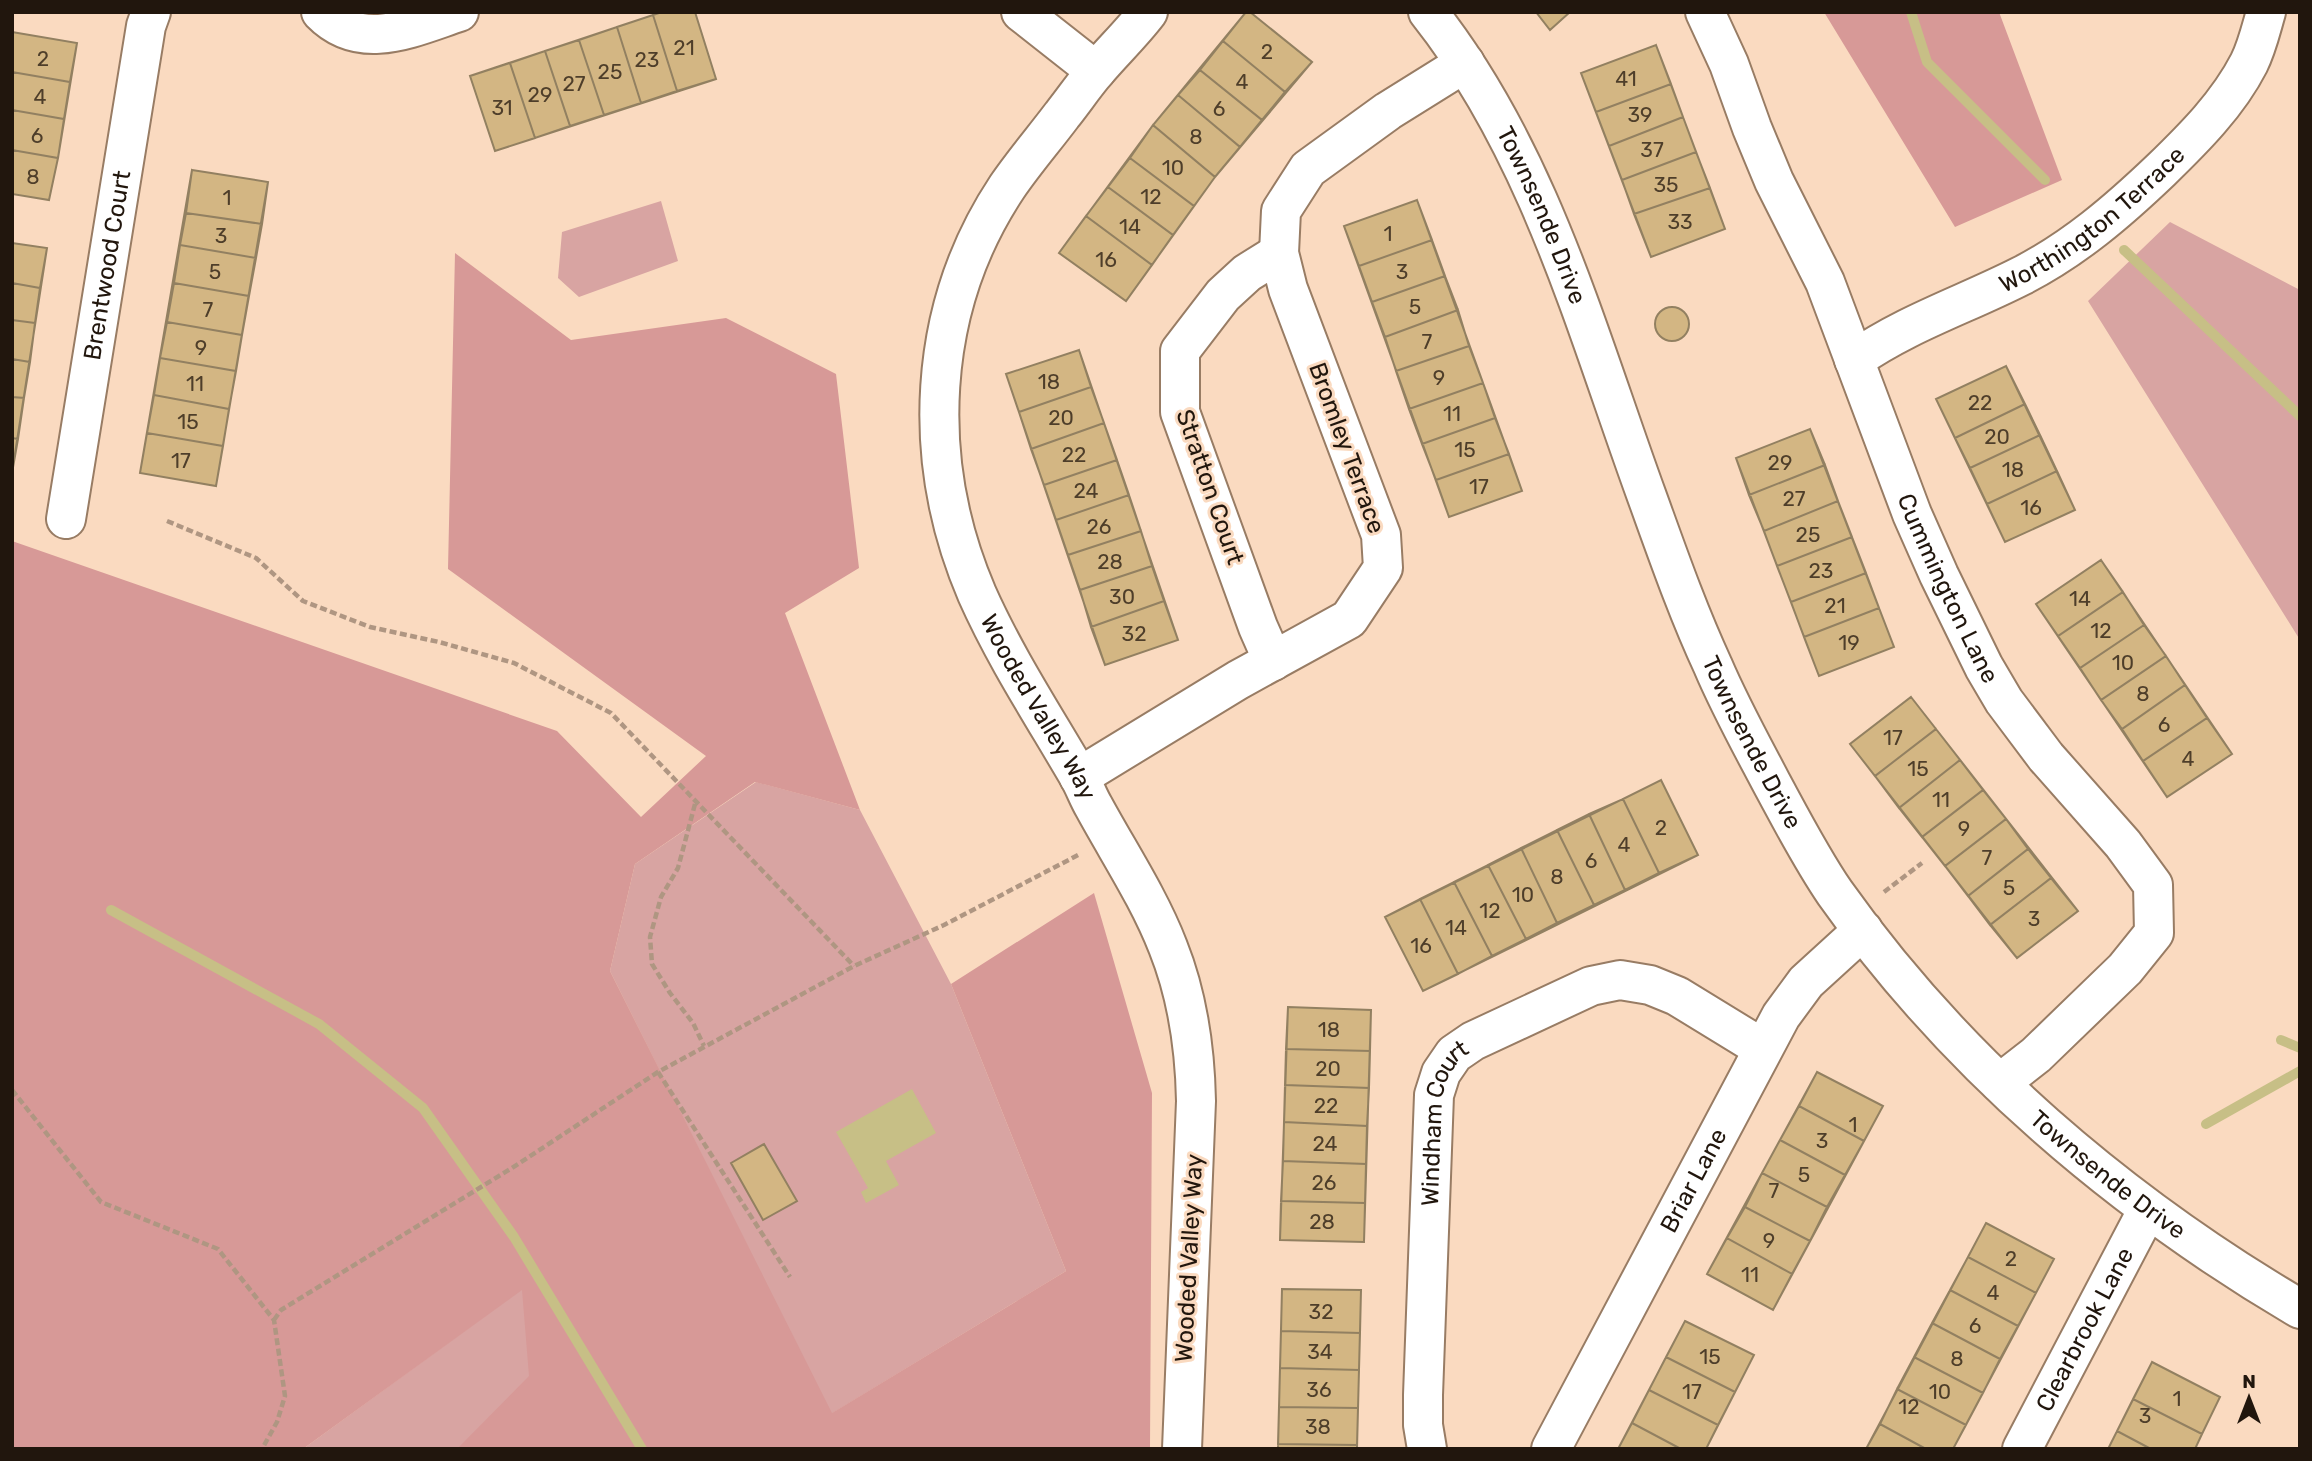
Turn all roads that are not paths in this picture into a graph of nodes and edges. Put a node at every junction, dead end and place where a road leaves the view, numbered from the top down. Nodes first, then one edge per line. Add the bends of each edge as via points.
1 (151, 12) edge
2 (321, 12) edge
3 (459, 12) edge
4 (1021, 12) edge
5 (1148, 12) edge
6 (1428, 12) edge
7 (1705, 12) edge
8 (2266, 12) edge
9 (1465, 63) junction
10 (1096, 71) junction
11 (1279, 253) junction
12 (1854, 360) junction
13 (65, 519) dead end
14 (1273, 661) junction
15 (1079, 777) junction
16 (1863, 930) junction
17 (1762, 1048) junction
18 (2000, 1083) junction
19 (2148, 1209) junction
20 (2300, 1309) edge
21 (1182, 1449) edge
22 (1427, 1449) edge
23 (1551, 1449) edge
24 (2022, 1449) edge

1 - 13 street, Brentwood Court
2 - 3 street via 330,22 360,35 394,32
4 - 10 street
5 - 10 street, Wooded Valley Way
6 - 9 street, Townsende Drive
7 - 12 street, Cummington Lane via 1774,181 1825,282
8 - 12 street, Worthington Terrace via 2249,62 2219,108 2186,146 2106,221 2021,276 1919,321
9 - 11 street via 1308,169 1281,211
9 - 16 street, Townsende Drive via 1506,133 1553,234 1683,597 1713,667 1797,829 1833,891
10 - 15 street, Wooded Valley Way via 1006,188 984,228 952,308 939,392 942,476 962,554 1013,666
11 - 14 street, Stratton Court via 1223,295 1180,351 1180,412
11 - 14 street, Bromley Terrace via 1288,289 1381,535 1383,568 1349,618
12 - 18 street, Cummington Lane via 1912,514 1984,667 2046,757 2153,885 2154,933 2125,969 2036,1055
14 - 15 street, Bromley Terrace
15 - 21 street, Wooded Valley Way via 1168,945 1190,1021 1196,1101
16 - 17 street, Briar Lane via 1806,982
16 - 18 street, Townsende Drive via 1916,997
17 - 22 street, Windham Court via 1678,996 1650,985 1620,981 1591,986 1454,1054 1434,1095 1423,1395
17 - 23 street, Briar Lane
18 - 19 street, Townsende Drive
19 - 20 street, Townsende Drive
19 - 24 street, Clearbrook Lane

